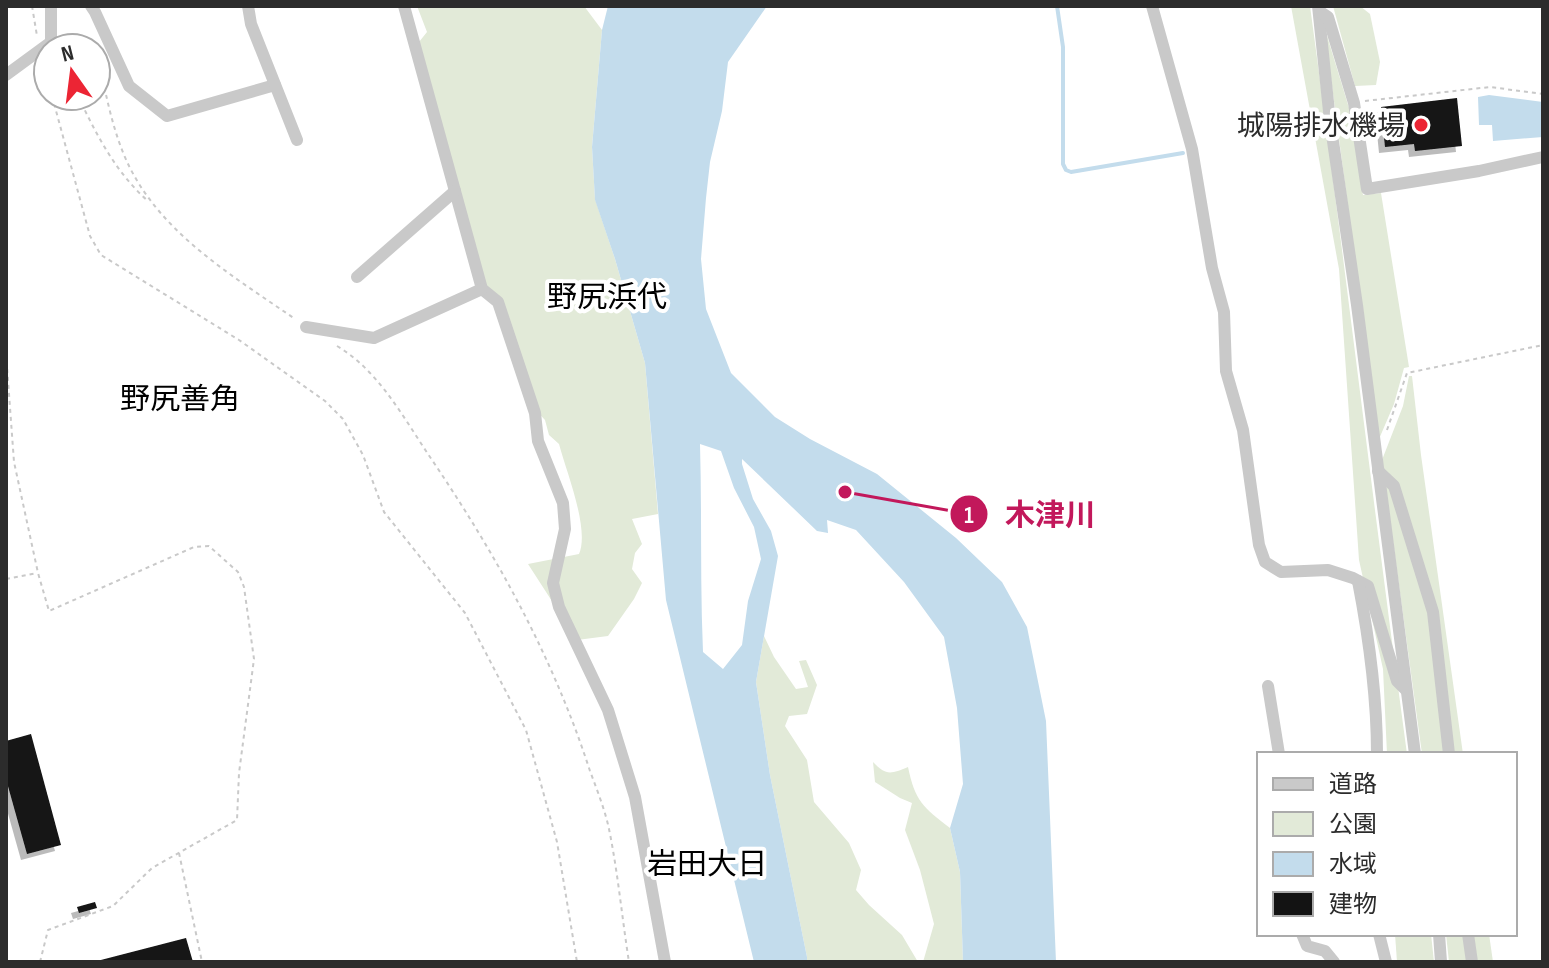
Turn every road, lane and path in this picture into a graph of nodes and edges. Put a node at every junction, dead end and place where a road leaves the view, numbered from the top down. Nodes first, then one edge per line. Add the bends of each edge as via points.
1 (51, 6) edge
2 (91, 6) edge
3 (248, 6) edge
4 (404, 6) edge
5 (1152, 6) edge
6 (1319, 8) edge
7 (6, 75) edge
8 (275, 85) junction
9 (1543, 94) edge
10 (1354, 103) junction
11 (56, 112) edge
12 (85, 112) edge
13 (111, 112) edge
14 (297, 140) dead end
15 (1543, 157) edge
16 (455, 191) junction
17 (151, 204) junction
18 (357, 277) dead end
19 (482, 289) junction
20 (306, 327) joint
21 (333, 343) dead end
22 (1543, 345) edge
23 (6, 353) edge
24 (1374, 442) junction
25 (1378, 471) junction
26 (38, 573) junction
27 (6, 579) edge
28 (1358, 581) junction
29 (1268, 686) dead end
30 (1406, 690) junction
31 (1279, 752) edge
32 (1377, 752) edge
33 (1415, 752) edge
34 (1449, 752) edge
35 (179, 852) junction
36 (1303, 936) edge
37 (1380, 936) edge
38 (1439, 936) edge
39 (1468, 936) edge
40 (40, 962) edge
41 (202, 962) edge
42 (577, 962) edge
43 (629, 962) edge
44 (665, 962) edge
45 (1334, 962) edge
46 (1386, 962) edge
47 (1441, 962) edge
48 (1472, 962) edge

1 - 7 street via 51,42
2 - 8 street via 129,86 167,116
3 - 8 street
4 - 16 street
5 - 28 street via 1192,149 1224,312 1226,371 1243,430 1265,562 1281,572 1328,570
6 - 10 street via 1328,17
6 - 24 street
8 - 14 street
9 - 10 path via 1490,87
10 - 15 street via 1367,189
11 - 42 path via 90,236 101,255 239,340 325,401 343,419 363,455 384,512 465,613 526,730 557,842
12 - 17 path via 131,187
13 - 17 path via 125,157
16 - 18 street
16 - 19 street
17 - 20 path via 189,243
19 - 20 street via 374,338
19 - 44 street via 498,302 535,413 538,441 563,503 565,529 553,583 559,607 608,710 635,797
21 - 43 path via 364,365 384,389 464,507 546,656 609,827
22 - 24 path via 1407,373 1385,436
23 - 26 path via 14,462
24 - 25 street
25 - 30 street
25 - 34 street via 1394,486 1433,612
26 - 27 path
26 - 35 path via 49,611 194,547 209,546 238,572 254,659 237,820
28 - 30 street via 1368,586 1397,681
28 - 32 street via 1373,678
29 - 31 street
30 - 33 street
35 - 40 path via 152,868 113,906 48,930
35 - 41 path
36 - 45 street via 1307,946 1325,951
37 - 46 street
38 - 47 street
39 - 48 street

